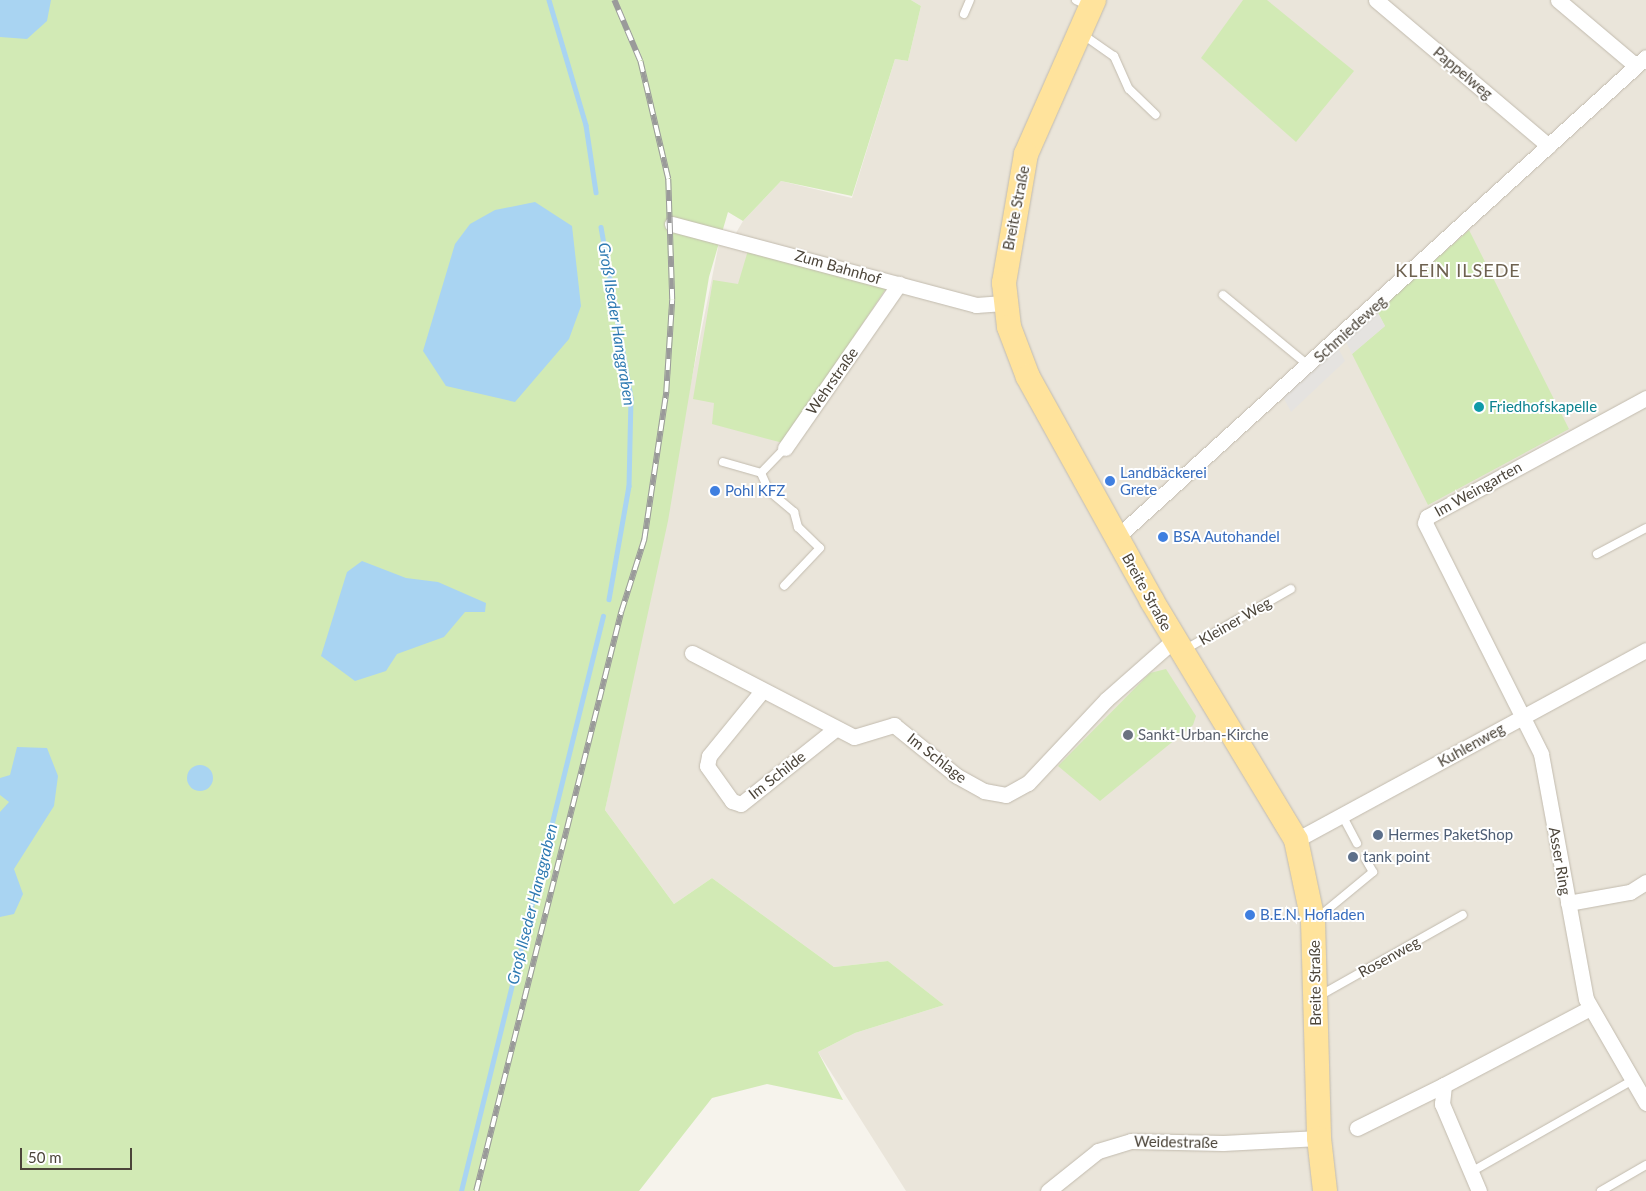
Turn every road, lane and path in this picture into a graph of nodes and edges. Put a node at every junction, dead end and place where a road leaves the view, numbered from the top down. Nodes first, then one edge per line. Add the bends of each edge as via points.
1 (970, 0) edge
2 (1376, 0) edge
3 (1558, 0) edge
4 (1087, 2) edge
5 (964, 14) dead end
6 (1080, 33) junction
7 (1641, 62) edge
8 (1156, 115) dead end
9 (1549, 146) junction
10 (672, 224) dead end
11 (899, 284) junction
12 (1223, 295) dead end
13 (1004, 303) junction
14 (1310, 366) junction
15 (1646, 398) edge
16 (785, 448) joint
17 (723, 462) dead end
18 (760, 473) junction
19 (1646, 528) edge
20 (1117, 537) junction
21 (1597, 554) dead end
22 (784, 586) dead end
23 (1291, 589) dead end
24 (1177, 646) junction
25 (1646, 650) edge
26 (692, 653) dead end
27 (762, 690) junction
28 (1522, 717) junction
29 (834, 730) junction
30 (1342, 815) junction
31 (1296, 840) junction
32 (1358, 844) dead end
33 (1365, 858) dead end
34 (1646, 882) edge
35 (1568, 904) junction
36 (1463, 915) dead end
37 (1313, 921) junction
38 (1315, 998) junction
39 (1590, 1008) junction
40 (1444, 1085) junction
41 (1641, 1091) edge
42 (1357, 1128) dead end
43 (1319, 1138) junction
44 (1646, 1165) edge
45 (1471, 1172) junction
46 (1048, 1191) edge
47 (1325, 1191) edge
48 (1479, 1191) edge
49 (1601, 1191) edge

1 - 5 lane
2 - 9 street, Pappelweg
3 - 7 street
4 - 6 main road, Breite Straße
6 - 8 lane via 1114,56 1129,89
6 - 13 main road, Breite Straße via 1026,154 1006,258
7 - 9 street, Schmiedeweg
9 - 14 street, Schmiedeweg
10 - 11 street, Zum Bahnhof
11 - 13 street, Zum Bahnhof via 976,305
11 - 16 street, Wehrstraße
12 - 14 lane
13 - 20 main road, Breite Straße via 1028,377
14 - 20 street, Schmiedeweg
15 - 28 street, Im Weingarten via 1427,517 1425,523
16 - 18 lane, Wehrstraße
17 - 18 lane
18 - 22 lane via 769,491 794,512 798,527 820,548
19 - 21 lane
20 - 24 main road, Breite Straße
23 - 24 lane, Kleiner Weg
24 - 29 street, Im Schlage via 1107,699 1028,783 1006,795 984,791 956,776 894,724 854,737
24 - 31 main road, Breite Straße
25 - 28 street, Kuhlenweg
26 - 27 street, Im Schlage
27 - 29 street, Im Schlage
27 - 29 street, Im Schilde via 709,756 708,766 732,801 741,804
28 - 30 street, Kuhlenweg
28 - 35 street, Asser Ring via 1541,754
30 - 31 street, Kuhlenweg
30 - 32 lane
31 - 37 main road, Breite Straße
33 - 37 lane via 1374,872
34 - 35 street via 1630,892
35 - 39 street, Asser Ring
36 - 38 lane, Rosenweg
37 - 38 main road, Breite Straße
38 - 43 main road, Breite Straße
39 - 40 street
39 - 41 street, Asser Ring
40 - 42 street
40 - 45 street via 1442,1104
41 - 45 lane, Asser Ring
43 - 46 street, Weidestraße via 1223,1143 1132,1141 1098,1151
43 - 47 main road, Breite Straße
44 - 49 lane
45 - 48 street

